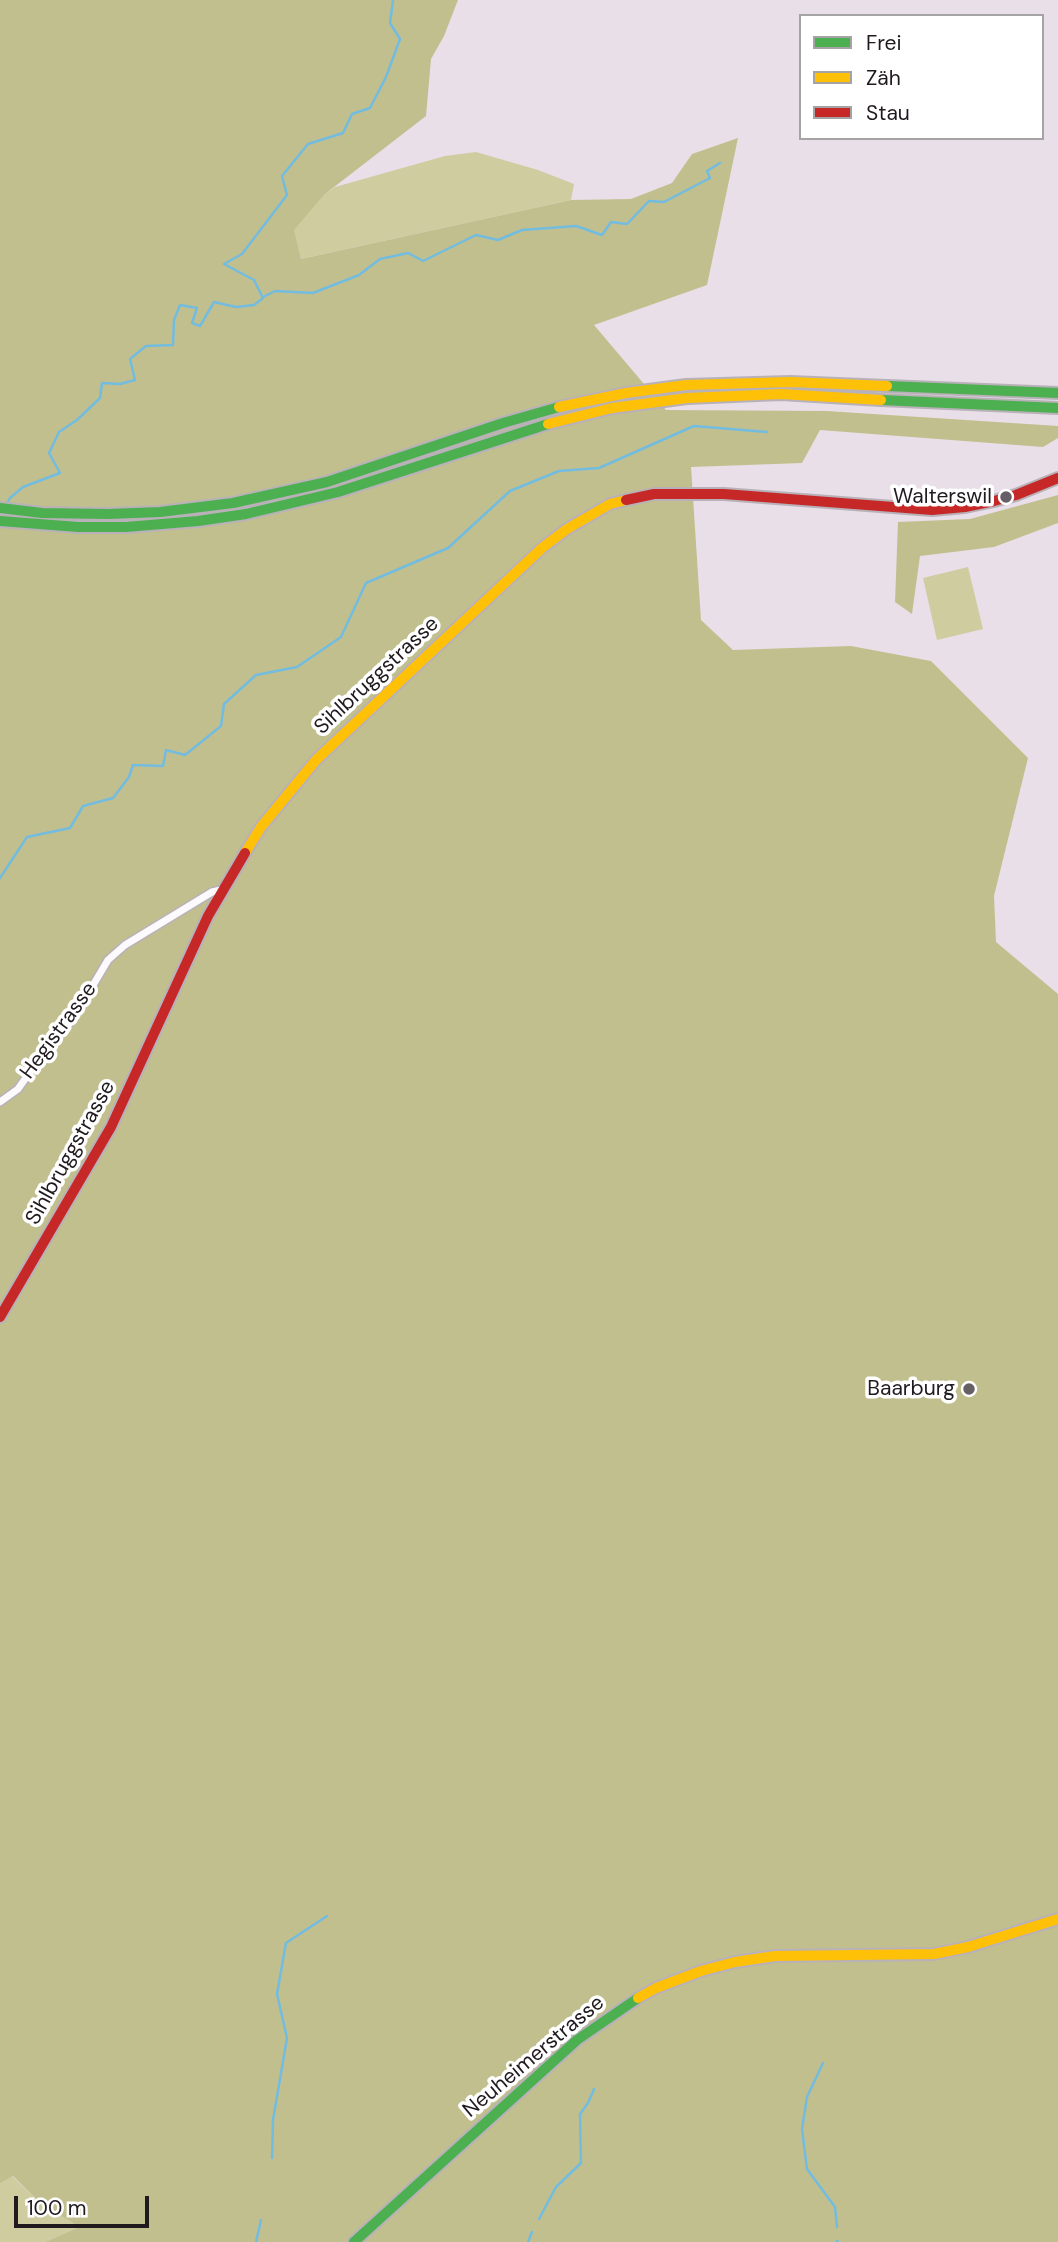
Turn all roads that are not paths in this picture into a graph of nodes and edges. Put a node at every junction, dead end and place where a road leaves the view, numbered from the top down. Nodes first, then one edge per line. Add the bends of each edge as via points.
1 (1058, 393) edge
2 (1058, 408) edge
3 (1058, 478) edge
4 (0, 508) edge
5 (0, 521) edge
6 (221, 890) junction
7 (0, 1102) edge
8 (0, 1317) edge
9 (1058, 1919) edge
10 (354, 2242) edge

1 - 4 main road via 790,382 652,389 525,416 279,494 184,510 85,514
2 - 5 main road via 781,394 664,400 542,425 348,489 268,510 174,524 78,527
3 - 6 main road, Sihlbruggstrasse via 994,501 932,510 676,492 631,498 590,514 542,548 316,760 261,827
6 - 7 street, Hegistrasse via 125,945 108,960 73,1019 18,1088
6 - 8 main road, Sihlbruggstrasse via 111,1128
9 - 10 main road, Neuheimerstrasse via 934,1954 775,1956 701,1971 656,1988 577,2040

